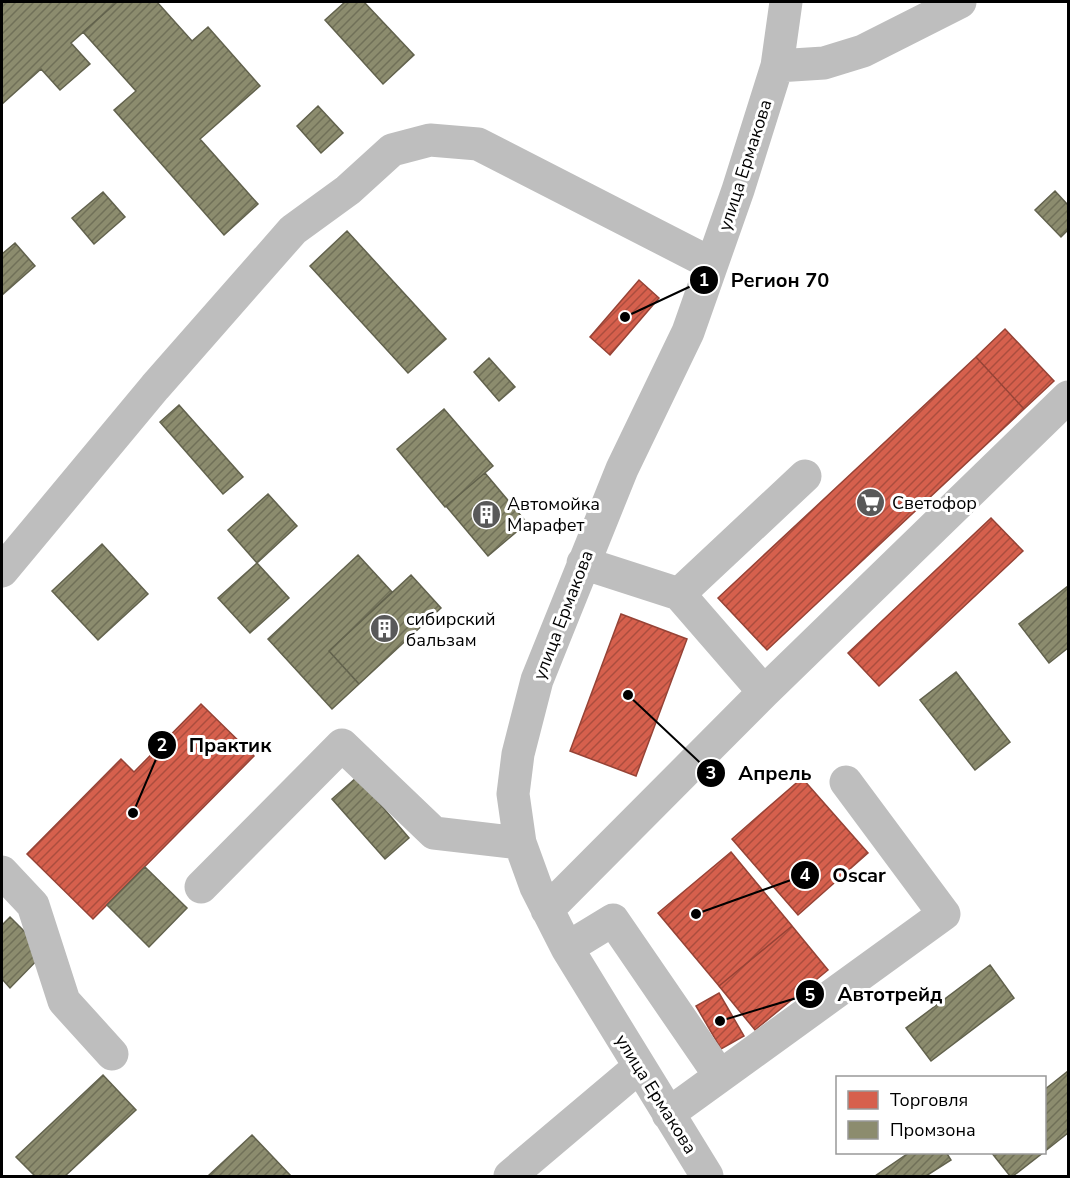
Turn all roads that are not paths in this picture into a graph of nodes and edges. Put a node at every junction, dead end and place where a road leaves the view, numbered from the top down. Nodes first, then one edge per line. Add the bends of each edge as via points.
1 (786, 2) edge
2 (960, 2) edge
3 (777, 66) junction
4 (712, 264) junction
5 (1068, 397) edge
6 (805, 476) dead end
7 (583, 563) junction
8 (2, 571) edge
9 (679, 594) junction
10 (764, 692) junction
11 (846, 782) dead end
12 (520, 843) junction
13 (2, 872) edge
14 (201, 887) dead end
15 (547, 910) junction
16 (567, 948) junction
17 (112, 1054) dead end
18 (639, 1067) junction
19 (720, 1076) junction
20 (668, 1114) junction
21 (510, 1176) edge
22 (708, 1176) edge

1 - 3 street, улица Ермакова
2 - 3 street via 863,51 824,63
3 - 4 street, улица Ермакова
4 - 7 street, улица Ермакова via 688,332 622,469
4 - 8 street via 478,144 430,140 392,150 348,190 293,230 155,387
5 - 10 street
6 - 9 street
7 - 9 street
7 - 12 street, улица Ермакова via 537,680 518,754 513,794
9 - 10 street
10 - 15 street
11 - 19 street via 944,914
12 - 14 street via 434,833 342,745
12 - 15 street, улица Ермакова
13 - 17 street via 33,905 64,1001
15 - 16 street, улица Ермакова
16 - 18 street, улица Ермакова
16 - 19 street via 613,920
18 - 20 street, улица Ермакова
18 - 21 street
19 - 20 street
20 - 22 street, улица Ермакова

